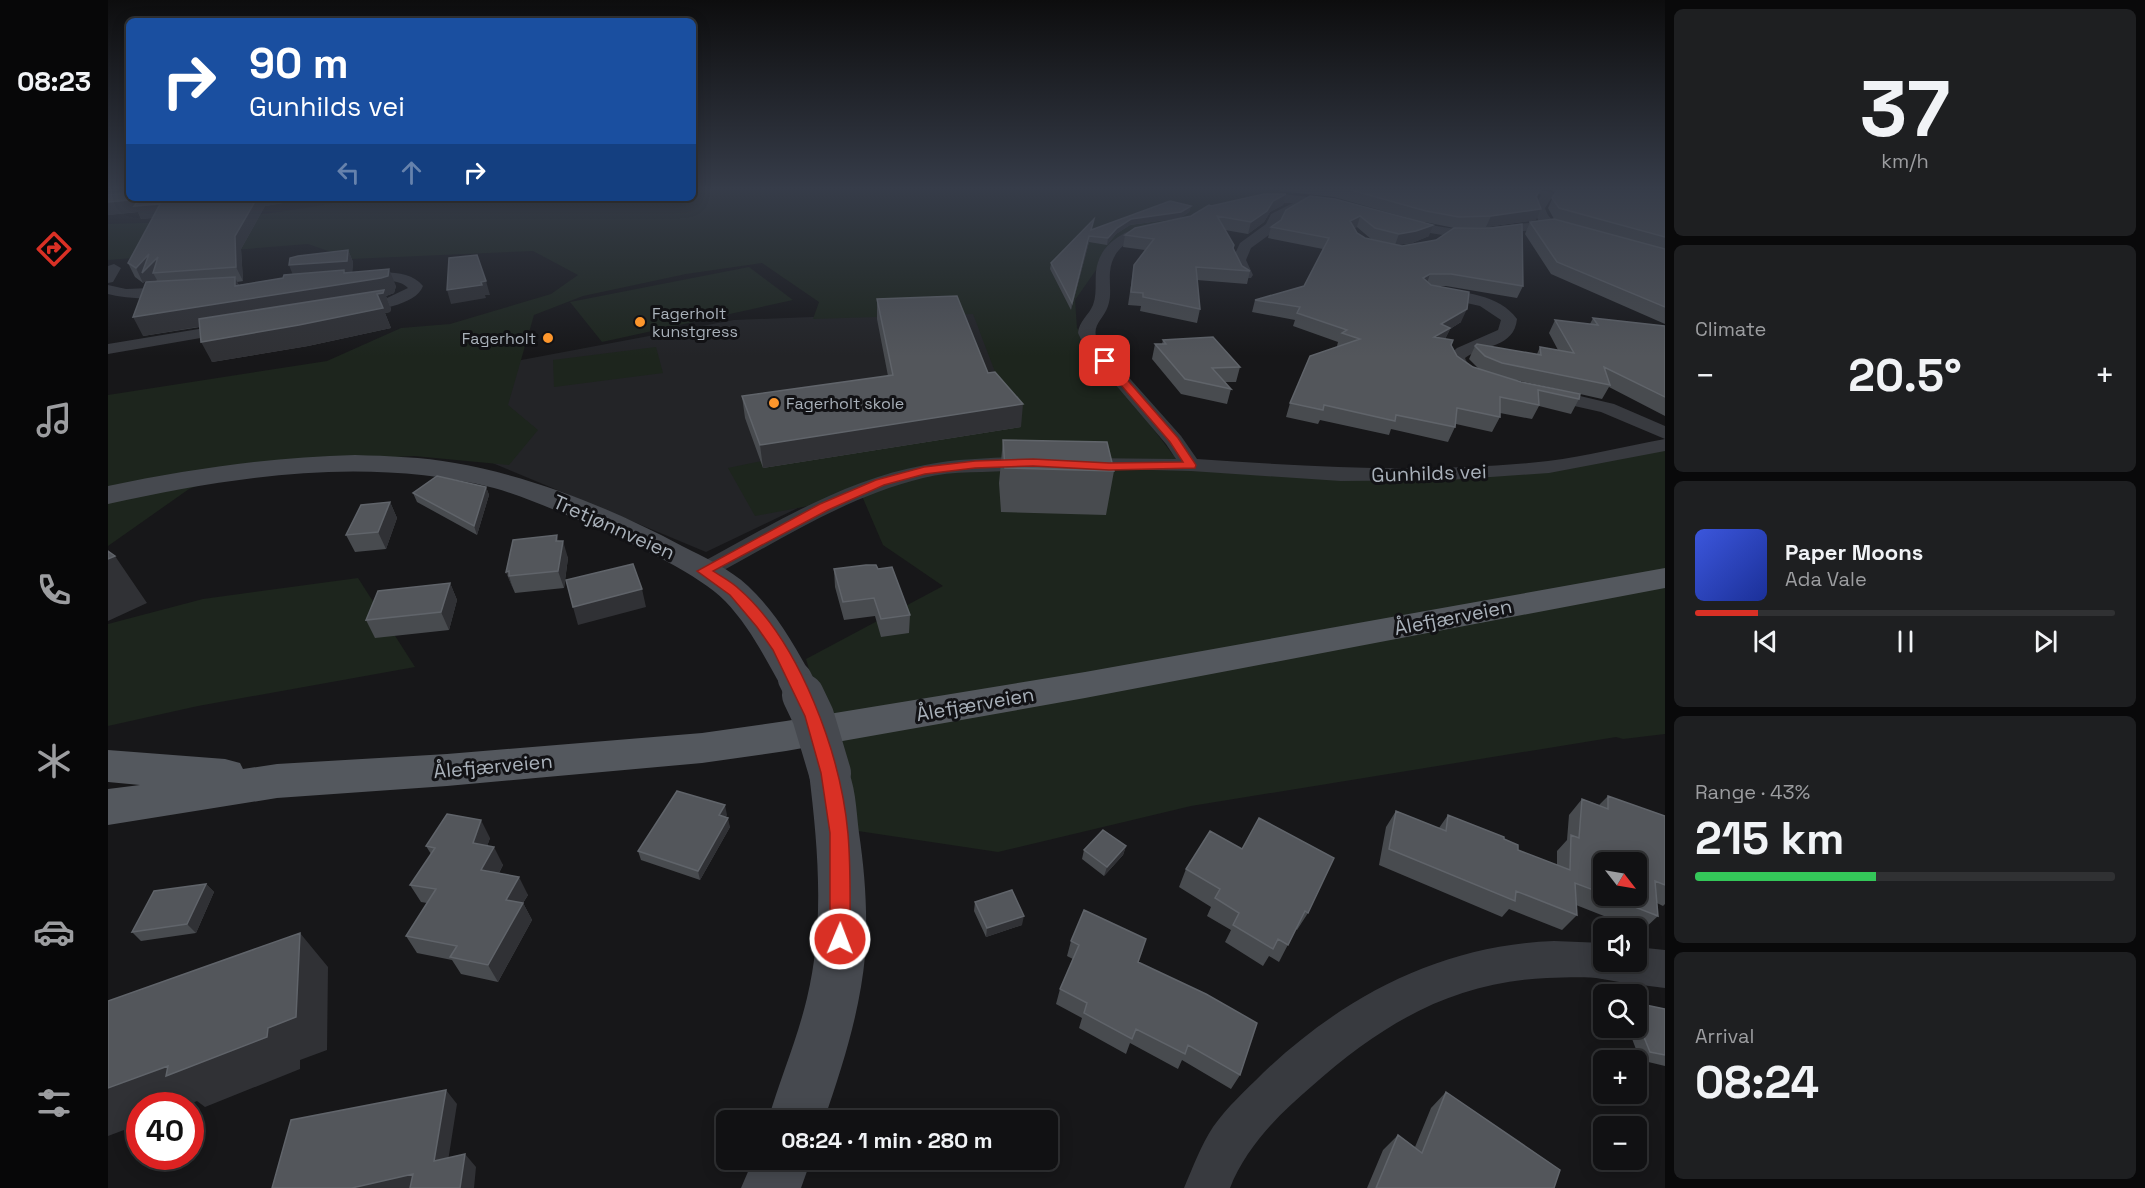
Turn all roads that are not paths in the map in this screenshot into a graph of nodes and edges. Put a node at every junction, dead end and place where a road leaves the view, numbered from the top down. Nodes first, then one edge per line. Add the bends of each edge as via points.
1 (1116, 245) edge
2 (1246, 245) edge
3 (1246, 275) edge
4 (345, 280) edge
5 (108, 289) edge
6 (189, 291) edge
7 (1428, 291) edge
8 (340, 311) edge
9 (255, 325) edge
10 (108, 349) edge
11 (1496, 383) edge
12 (1529, 391) edge
13 (1665, 433) edge
14 (1665, 445) edge
15 (1191, 465) junction
16 (108, 495) edge
17 (704, 571) junction
18 (1665, 578) edge
19 (108, 766) edge
20 (277, 781) junction
21 (108, 807) edge
22 (1593, 961) edge
23 (1647, 967) edge
24 (1665, 969) edge
25 (799, 1110) edge
26 (778, 1170) edge
27 (771, 1188) edge
28 (1208, 1188) edge

1 - 15 street via 1104,267 1101,304 1086,333 1092,346
2 - 3 street via 1239,260
4 - 8 street via 387,277 416,286 399,300
5 - 6 street via 125,294
7 - 11 street via 1475,300 1498,309 1509,319 1508,332 1503,337 1473,345 1456,357 1472,375
9 - 10 street
12 - 13 street via 1607,408
14 - 15 street, Gunhilds vei via 1549,467 1448,474 1341,475
15 - 17 street, Gunhilds vei via 1033,462 924,471 880,483 824,507
16 - 17 street, Tretjønnveien via 246,470 354,463 419,466 477,476 533,492 628,530
17 - 25 street, Tretjønnveien, bridge via 735,592 762,624 813,716 830,773 839,833 840,958
18 - 20 main road, Ålefjærveien via 1085,686 786,736 702,748
19 - 20 main road, Ålefjærveien
20 - 21 main road, Ålefjærveien
22 - 28 street via 1551,959 1472,970 1418,990 1358,1024 1306,1061 1238,1129
23 - 24 street
26 - 27 street

